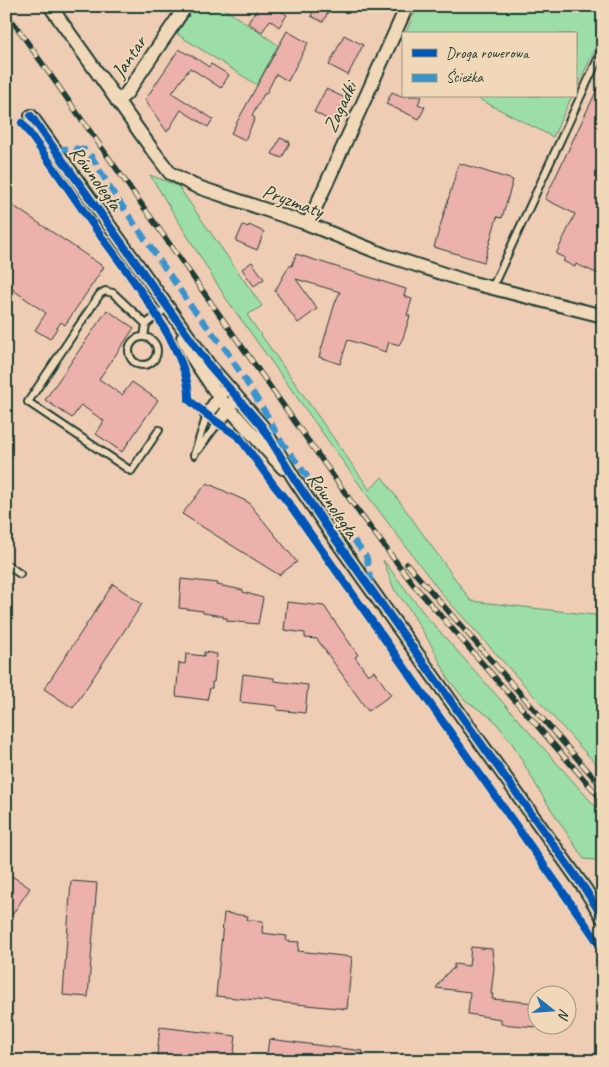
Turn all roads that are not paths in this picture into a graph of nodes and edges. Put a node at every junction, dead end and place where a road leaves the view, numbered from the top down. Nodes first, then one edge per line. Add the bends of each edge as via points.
1 (50, 6) edge
2 (186, 6) edge
3 (407, 6) edge
4 (603, 48) edge
5 (117, 101) junction
6 (31, 116) dead end
7 (308, 224) junction
8 (492, 288) junction
9 (168, 306) junction
10 (603, 316) edge
11 (146, 324) junction
12 (144, 336) junction
13 (223, 392) junction
14 (233, 402) junction
15 (212, 419) junction
16 (158, 430) dead end
17 (6, 564) edge
18 (20, 574) dead end
19 (603, 918) edge

1 - 5 street, Pryzmaty
2 - 5 street, Jantar via 126,94
3 - 7 street, Zagadki
4 - 8 lane
5 - 7 street, Pryzmaty via 166,169 176,177
6 - 9 street, Równoległa
7 - 8 street, Pryzmaty via 385,255
8 - 10 street, Pryzmaty
9 - 11 lane
9 - 13 street, Równoległa via 209,365
11 - 12 lane
11 - 16 lane via 113,293 105,291 100,294 28,402 130,471
12 - 12 lane via 155,344 157,354 149,364 140,365 129,356 129,347 134,339
13 - 14 street, Równoległa
13 - 15 street
14 - 15 street
14 - 19 street, Równoległa via 262,426 295,480
15 - 15 lane via 194,455
17 - 18 lane

